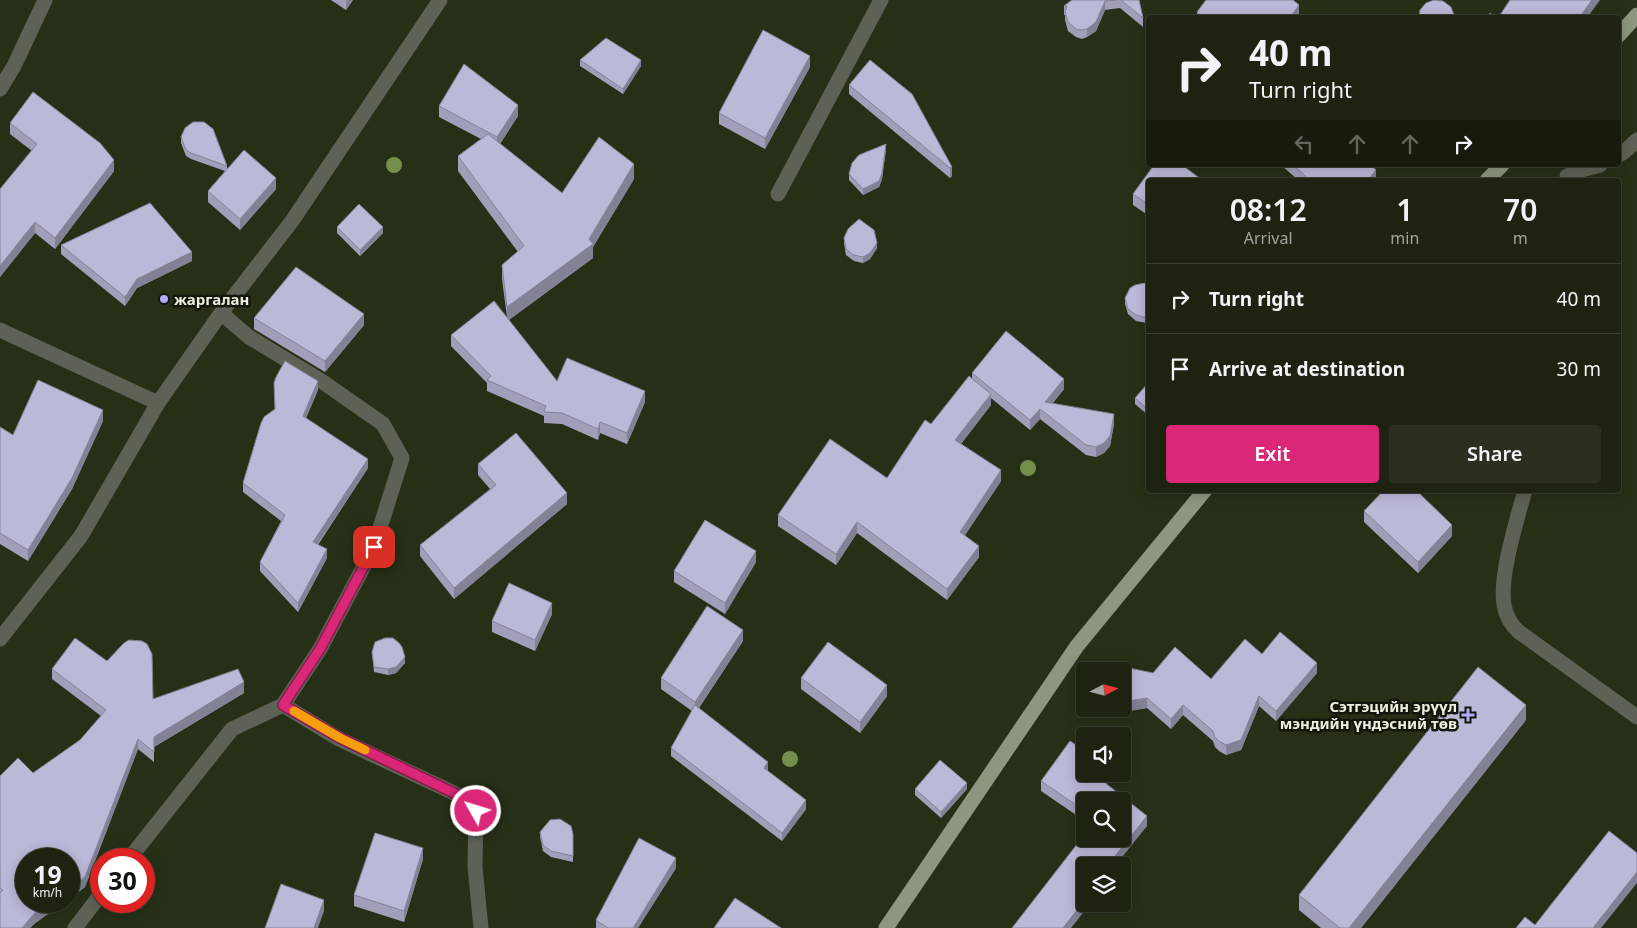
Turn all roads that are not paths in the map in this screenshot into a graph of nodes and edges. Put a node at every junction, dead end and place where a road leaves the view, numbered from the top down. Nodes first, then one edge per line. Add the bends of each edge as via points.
1 (45, 0) edge
2 (440, 0) edge
3 (881, 0) edge
4 (1637, 15) edge
5 (1621, 33) edge
6 (0, 89) edge
7 (1637, 140) edge
8 (1621, 154) edge
9 (1500, 167) edge
10 (1593, 167) edge
11 (1564, 174) edge
12 (1489, 178) edge
13 (778, 194) dead end
14 (221, 314) junction
15 (0, 330) edge
16 (158, 403) junction
17 (1203, 493) edge
18 (1524, 493) edge
19 (0, 639) edge
20 (283, 705) junction
21 (1637, 717) edge
22 (137, 848) edge
23 (90, 908) edge
24 (75, 928) edge
25 (481, 928) edge
26 (886, 928) edge

1 - 6 street
2 - 14 street via 292,221
3 - 13 street
4 - 5 main road
7 - 8 street
9 - 12 main road
10 - 11 street
14 - 16 street
14 - 20 street via 249,337 323,382 383,424 402,458 374,547 320,649
15 - 16 street
16 - 19 street via 82,536
17 - 26 main road via 1077,646
18 - 21 street via 1504,582 1507,615 1519,632
20 - 22 street via 232,729
20 - 25 street via 340,738 454,793 476,811 475,866
23 - 24 street

